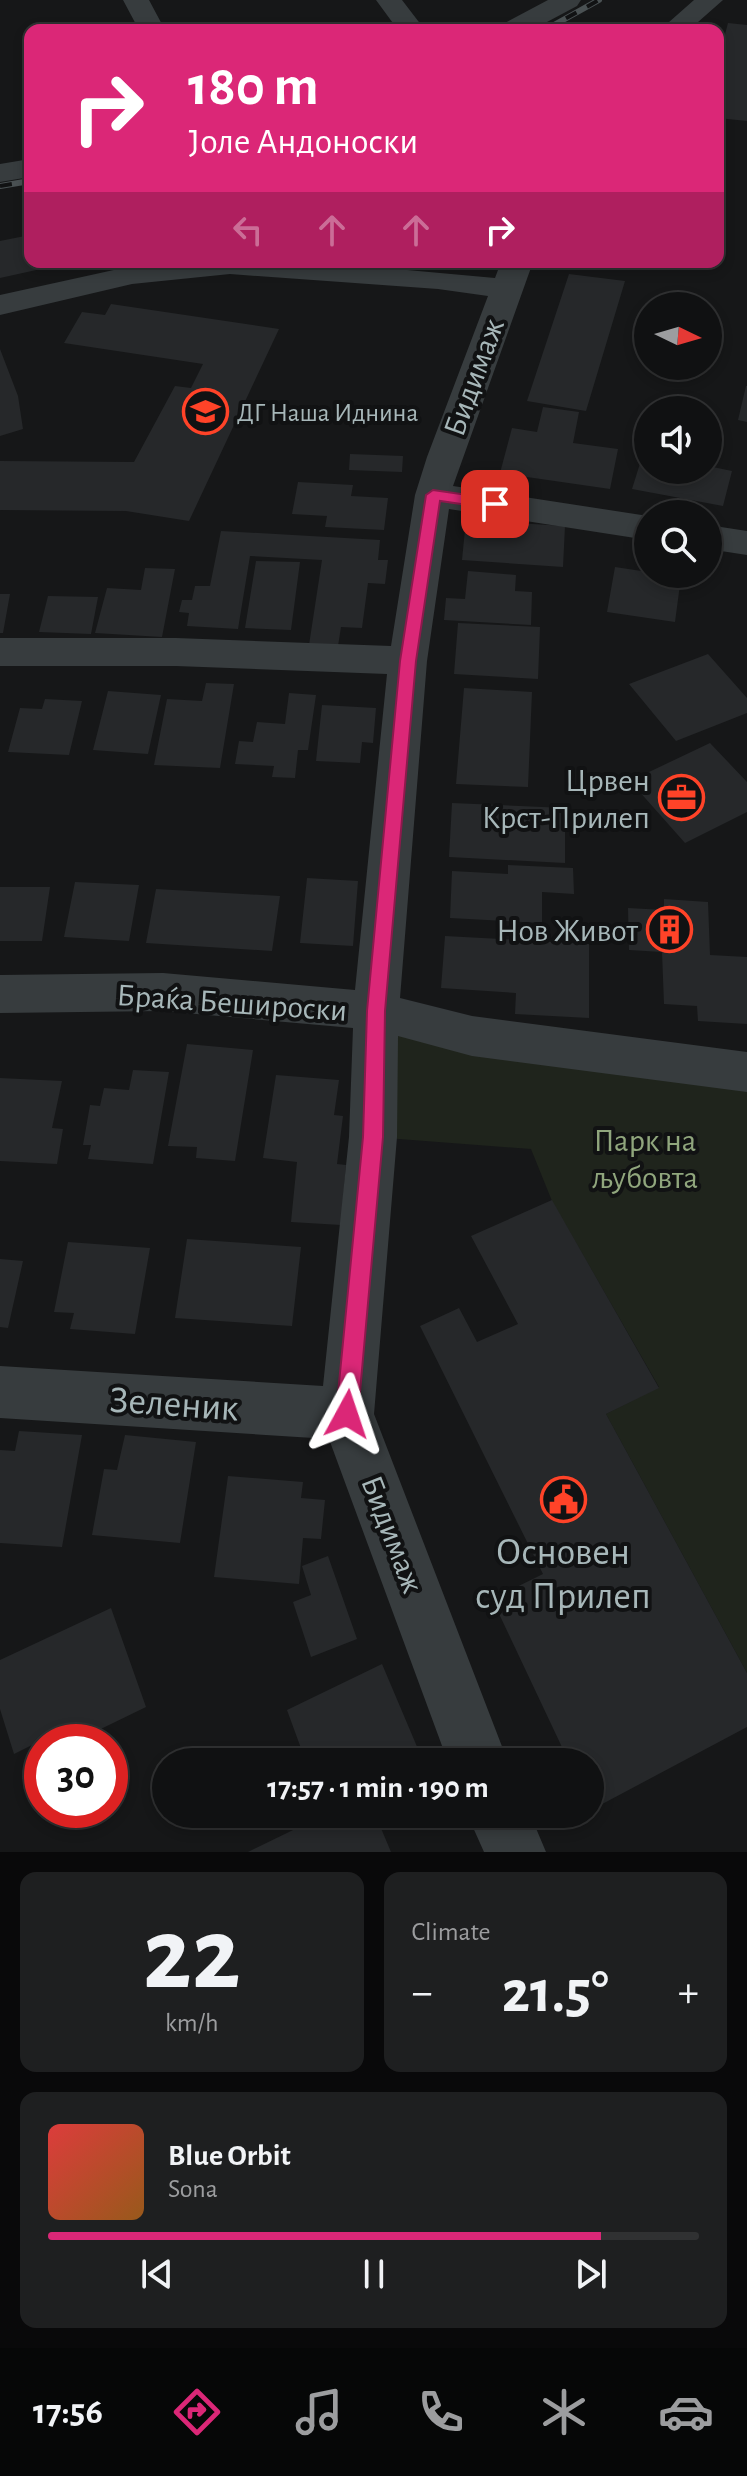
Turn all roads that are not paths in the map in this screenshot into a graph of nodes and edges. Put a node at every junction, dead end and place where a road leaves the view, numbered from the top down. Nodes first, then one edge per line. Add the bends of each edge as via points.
1 (136, 0) edge
2 (389, 0) edge
3 (568, 0) edge
4 (710, 0) edge
5 (149, 24) edge
6 (407, 24) edge
7 (523, 24) edge
8 (680, 24) edge
9 (24, 169) edge
10 (0, 173) edge
11 (201, 268) edge
12 (272, 268) edge
13 (511, 275) edge
14 (0, 305) edge
15 (433, 495) junction
16 (634, 526) edge
17 (722, 539) edge
18 (747, 543) edge
19 (0, 652) edge
20 (408, 661) junction
21 (0, 994) edge
22 (376, 1011) junction
23 (747, 1072) edge
24 (0, 1392) edge
25 (347, 1414) junction
26 (473, 1748) edge
27 (504, 1828) edge
28 (515, 1852) edge

1 - 5 street
2 - 6 street
3 - 7 street
4 - 8 street
9 - 10 street
11 - 14 street via 132,275
12 - 13 street via 438,280
13 - 15 street, Бидимаж
15 - 16 street
15 - 20 street, Бидимаж
17 - 18 street
19 - 20 street
20 - 22 street, Бидимаж
21 - 22 street, Браќа Бешироски via 163,992
22 - 23 street, Браќа Бешироски via 472,1036
22 - 25 street, Бидимаж via 373,1137
24 - 25 street, Зеленик
25 - 26 street, Бидимаж
27 - 28 street

